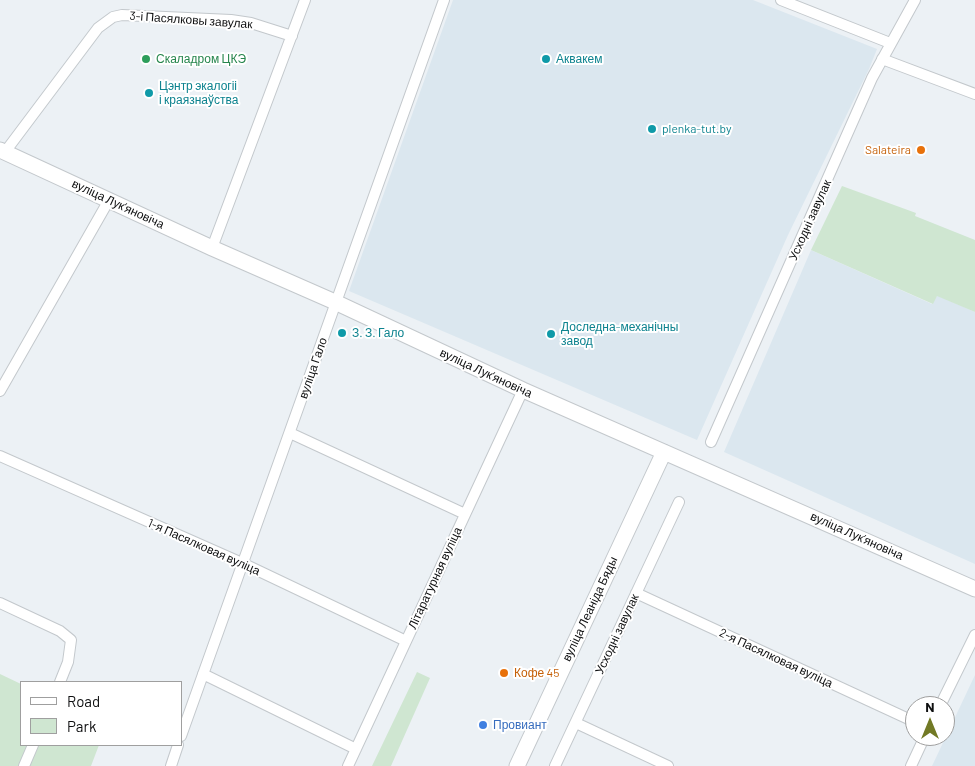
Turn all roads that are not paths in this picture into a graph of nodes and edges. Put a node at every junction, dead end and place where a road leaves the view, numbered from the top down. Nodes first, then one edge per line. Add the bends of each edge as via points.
1 (305, 0) edge
2 (444, 0) edge
3 (781, 0) edge
4 (915, 0) edge
5 (292, 36) junction
6 (890, 43) junction
7 (882, 59) junction
8 (975, 94) edge
9 (2, 151) edge
10 (110, 200) junction
11 (212, 248) junction
12 (335, 302) junction
13 (523, 390) junction
14 (0, 392) edge
15 (290, 433) junction
16 (711, 442) dead end
17 (664, 452) junction
18 (0, 456) edge
19 (679, 502) dead end
20 (465, 514) junction
21 (242, 563) junction
22 (975, 589) edge
23 (636, 593) junction
24 (0, 603) edge
25 (975, 635) edge
26 (406, 641) junction
27 (203, 674) junction
28 (60, 681) edge
29 (945, 696) edge
30 (905, 717) edge
31 (576, 723) junction
32 (182, 733) edge
33 (33, 746) edge
34 (178, 746) edge
35 (920, 746) edge
36 (356, 749) junction
37 (24, 766) edge
38 (171, 766) edge
39 (348, 766) edge
40 (517, 766) edge
41 (555, 766) edge
42 (668, 766) edge
43 (911, 766) edge

1 - 5 street
2 - 12 street, вуліца Гало
3 - 6 street
4 - 6 street, Усходні завулак
5 - 9 street, 3-і Пасялковы завулак via 231,20 113,17 98,28
5 - 11 street
6 - 7 street, Усходні завулак
7 - 8 street
7 - 16 street, Усходні завулак
9 - 10 main road, вуліца Лукʼяновіча
10 - 11 main road, вуліца Лукʼяновіча
10 - 14 street
11 - 12 main road, вуліца Лукʼяновіча
12 - 13 main road, вуліца Лукʼяновіча
12 - 15 street, вуліца Гало
13 - 17 main road, вуліца Лукʼяновіча
13 - 20 street, Літаратурная вуліца
15 - 20 street
15 - 21 street, вуліца Гало
17 - 22 main road, вуліца Лукʼяновіча
17 - 40 main road, вуліца Леаніда Бяды
18 - 21 street, 1-я Пасялковая вуліца
19 - 23 street, Усходні завулак
20 - 26 street, Літаратурная вуліца
21 - 26 street, 1-я Пасялковая вуліца
21 - 27 street, вуліца Гало
23 - 30 street, 2-я Пасялковая вуліца
23 - 31 street, Усходні завулак
24 - 28 street via 60,631 71,640 68,662
25 - 29 street
26 - 36 street, Літаратурная вуліца
27 - 32 street, вуліца Гало
27 - 36 street
31 - 41 street, Усходні завулак
31 - 42 street
33 - 37 street
34 - 38 street
35 - 43 street
36 - 39 street, Літаратурная вуліца

